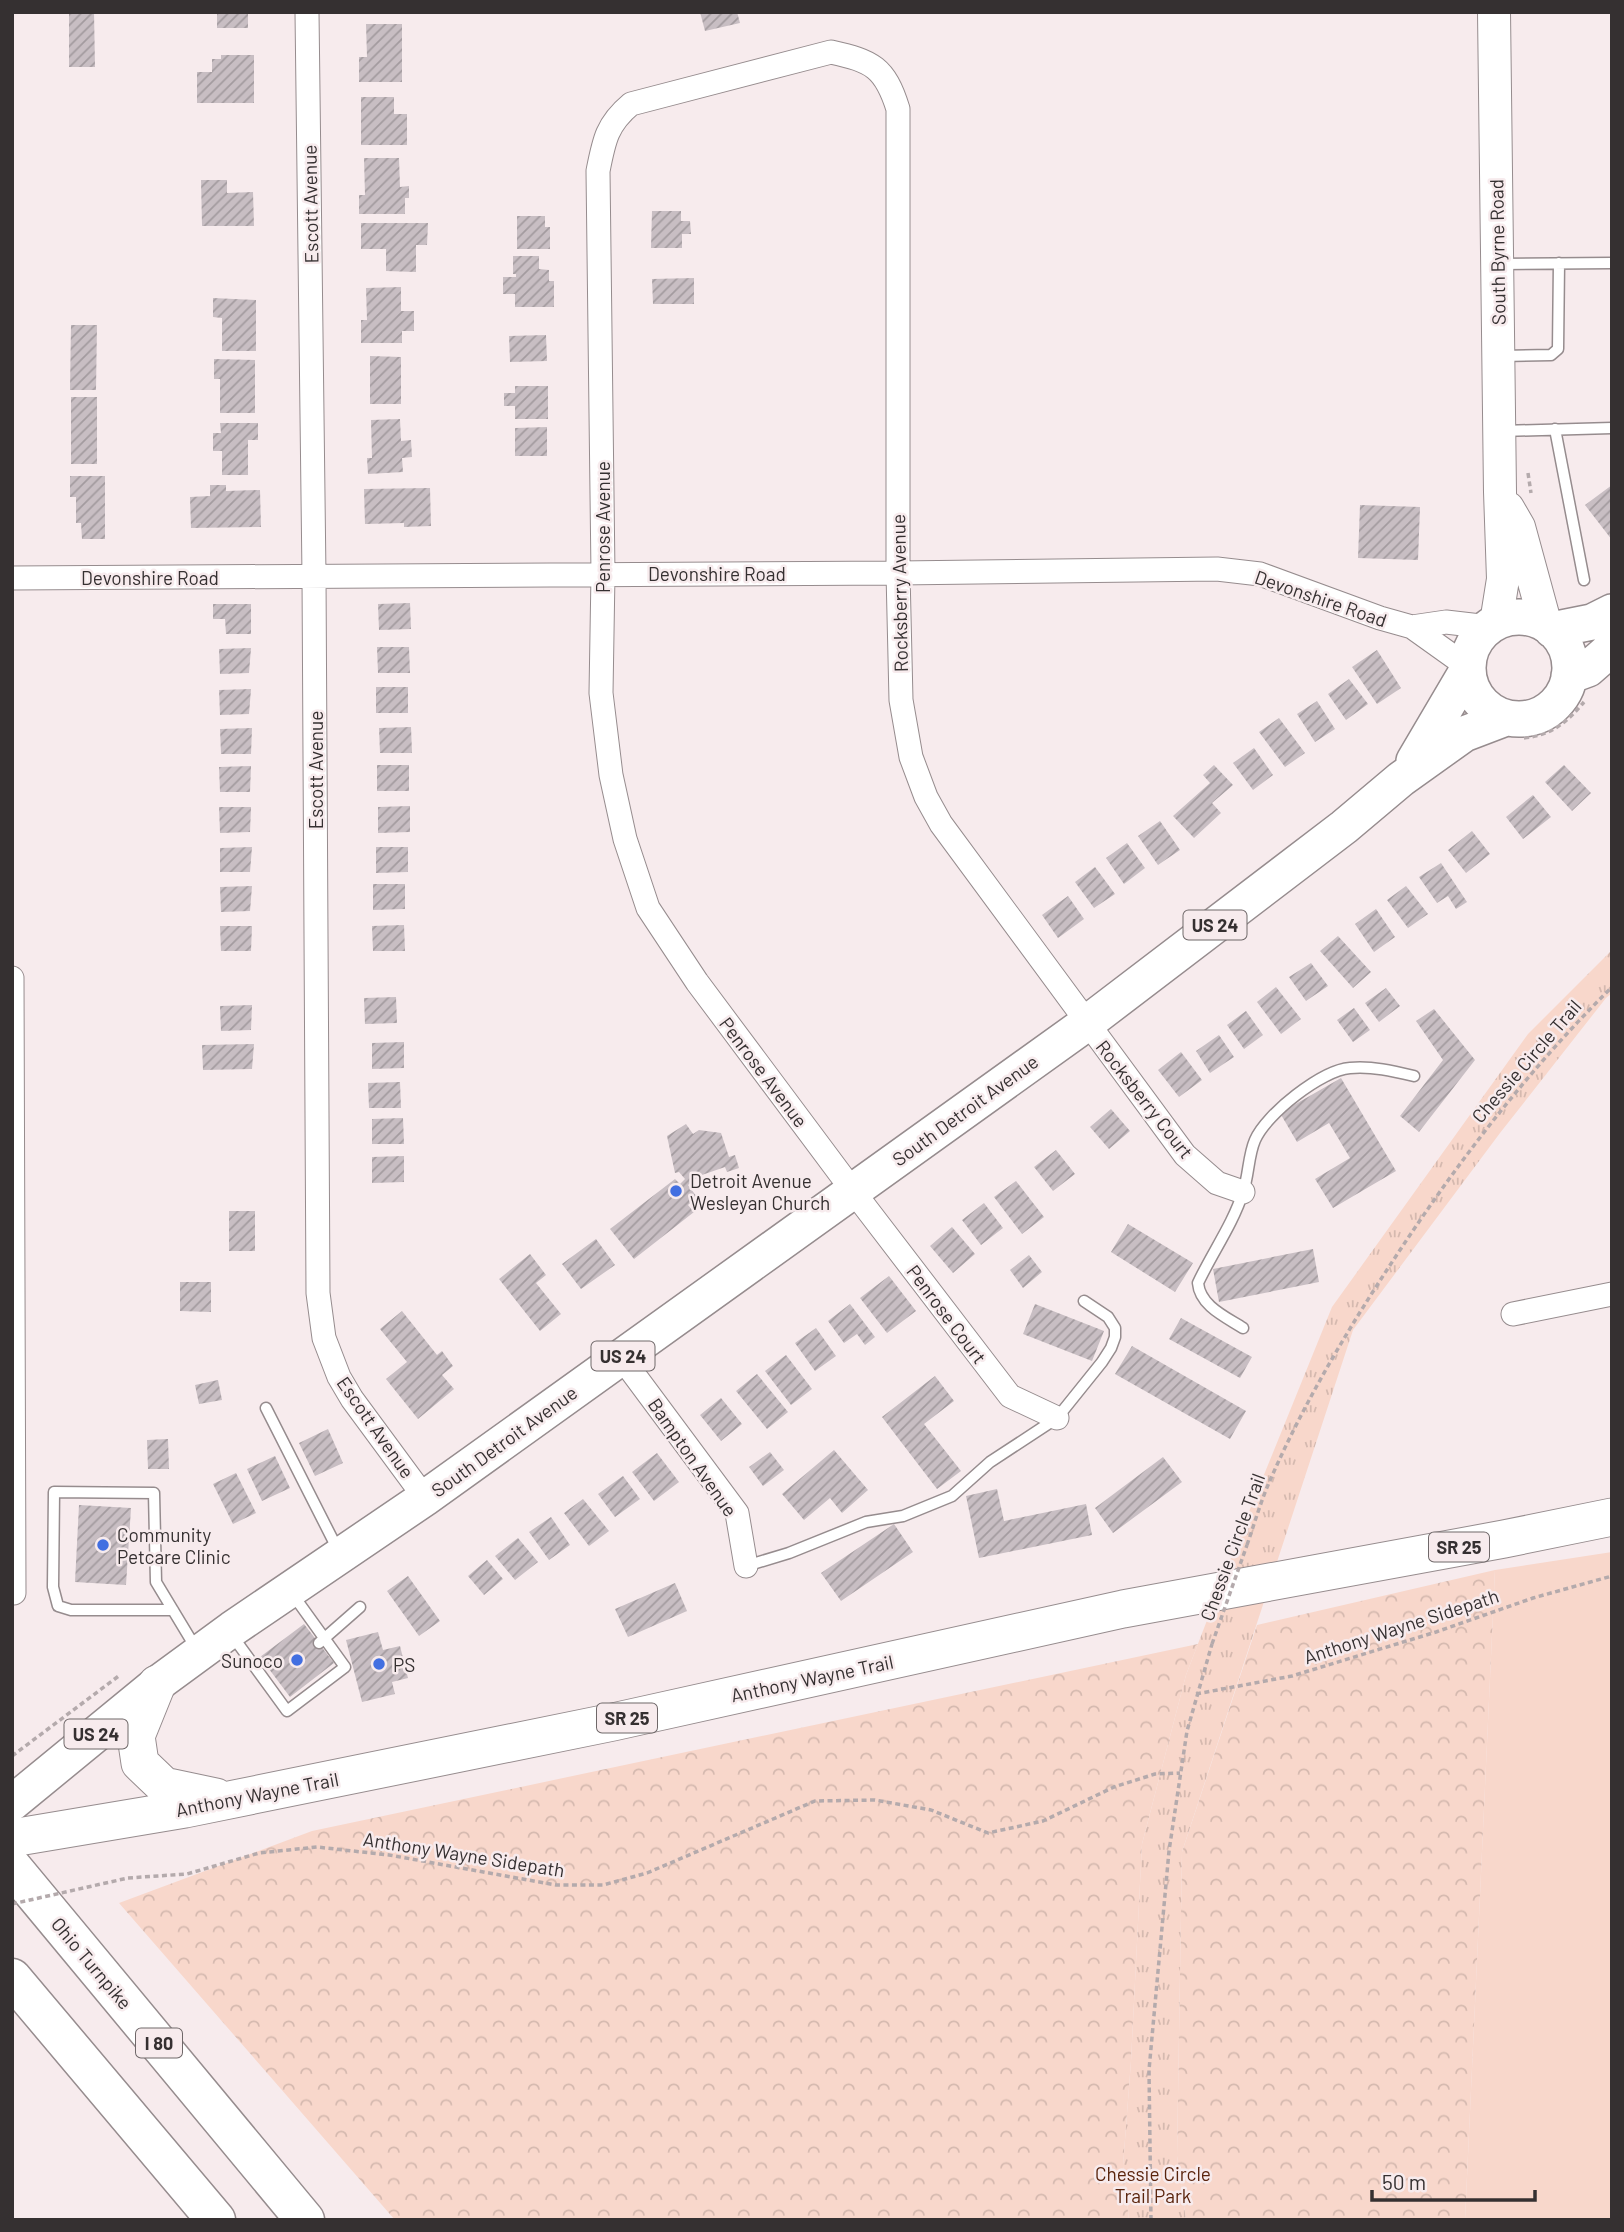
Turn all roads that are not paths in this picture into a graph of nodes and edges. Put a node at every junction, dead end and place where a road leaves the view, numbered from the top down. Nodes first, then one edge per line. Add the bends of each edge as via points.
1 (307, 12) edge
2 (1494, 12) edge
3 (898, 109) joint
4 (1559, 263) junction
5 (1612, 263) edge
6 (1497, 264) junction
7 (1498, 356) junction
8 (1612, 428) edge
9 (1555, 429) junction
10 (1499, 431) junction
11 (1500, 492) junction
12 (898, 573) junction
13 (603, 574) junction
14 (314, 576) junction
15 (12, 578) edge
16 (1584, 580) dead end
17 (1612, 612) edge
18 (1492, 625) junction
19 (1412, 627) junction
20 (1549, 628) junction
21 (1612, 648) edge
22 (1468, 669) junction
23 (1569, 676) junction
24 (1506, 718) junction
25 (1401, 779) junction
26 (12, 978) edge
27 (1087, 1023) junction
28 (1414, 1076) dead end
29 (853, 1191) junction
30 (1243, 1192) junction
31 (1612, 1294) edge
32 (1084, 1301) dead end
33 (1513, 1314) dead end
34 (1243, 1328) dead end
35 (621, 1357) junction
36 (266, 1408) dead end
37 (1057, 1418) junction
38 (425, 1498) junction
39 (1612, 1517) edge
40 (340, 1555) junction
41 (746, 1566) joint
42 (290, 1590) junction
43 (14, 1593) edge
44 (360, 1607) dead end
45 (173, 1610) junction
46 (229, 1632) junction
47 (322, 1641) junction
48 (199, 1654) junction
49 (142, 1677) junction
50 (24, 1793) edge
51 (227, 1800) junction
52 (12, 1838) edge
53 (12, 1867) edge
54 (12, 1978) edge
55 (216, 2220) edge
56 (305, 2220) edge

1 - 14 street, Escott Avenue
2 - 6 main road, South Byrne Road
3 - 12 street, Rocksberry Avenue
3 - 13 street, Penrose Avenue via 891,87 878,70 856,57 831,52 631,104 615,117 604,140 598,171
4 - 5 lane
4 - 6 lane
4 - 7 lane via 1558,349 1551,355
6 - 7 main road, South Byrne Road
7 - 10 main road, South Byrne Road
8 - 9 lane
9 - 10 lane
9 - 16 lane
10 - 11 main road, South Byrne Road
11 - 18 main road, South Byrne Road via 1503,579
11 - 20 main road, South Byrne Road via 1519,527
12 - 13 street, Devonshire Road
12 - 19 street, Devonshire Road via 1236,571 1286,583
12 - 27 street, Rocksberry Avenue via 901,700 911,757 926,797
13 - 14 street, Devonshire Road
13 - 29 street, Penrose Avenue via 601,693 611,775 625,839 648,908 697,982
14 - 15 street, Devonshire Road
14 - 38 street, Escott Avenue via 318,1293 324,1338 339,1377
17 - 20 main road via 1592,622
18 - 19 street, Devonshire Road via 1446,622
18 - 20 main road via 1521,617
18 - 22 main road, South Detroit Avenue / US 24 via 1477,639
19 - 22 street, Devonshire Road
20 - 23 main road via 1563,643
21 - 23 main road via 1588,669
22 - 24 main road via 1479,701
22 - 25 main road, South Detroit Avenue / US 24
23 - 24 main road, South Detroit Avenue / US 24 via 1554,706 1523,719
24 - 25 main road, South Detroit Avenue / US 24 via 1464,734
25 - 27 main road, South Detroit Avenue / US 24
26 - 43 street
27 - 29 main road, South Detroit Avenue / US 24
27 - 30 street, Rocksberry Court via 1185,1155 1217,1183
28 - 30 lane via 1349,1068 1333,1072 1287,1101 1255,1140
29 - 35 main road, South Detroit Avenue / US 24
29 - 37 street, Penrose Court via 1010,1396
30 - 34 lane via 1198,1283 1213,1308
31 - 33 street
32 - 37 lane via 1108,1317 1115,1337 1102,1362
35 - 38 main road, South Detroit Avenue / US 24
35 - 41 street, Bampton Avenue via 737,1513
36 - 40 lane
37 - 41 lane via 990,1462 952,1496
38 - 40 main road, South Detroit Avenue / US 24
39 - 51 highway, Anthony Wayne Trail / SR 25 via 1123,1609 612,1722
40 - 42 main road, South Detroit Avenue / US 24
42 - 46 main road, South Detroit Avenue / US 24
42 - 47 lane
44 - 47 lane
45 - 45 lane via 156,1582 153,1493 54,1492 53,1587 58,1606 71,1610
45 - 48 lane
46 - 47 lane via 270,1680 287,1711 345,1667
46 - 48 main road, South Detroit Avenue / US 24
48 - 49 main road, South Detroit Avenue / US 24
49 - 50 main road, South Detroit Avenue / US 24
49 - 51 highway via 136,1736 141,1763 163,1786
51 - 52 highway, Anthony Wayne Trail / SR 25
53 - 56 highway, Ohio Turnpike / I 80
54 - 55 highway

